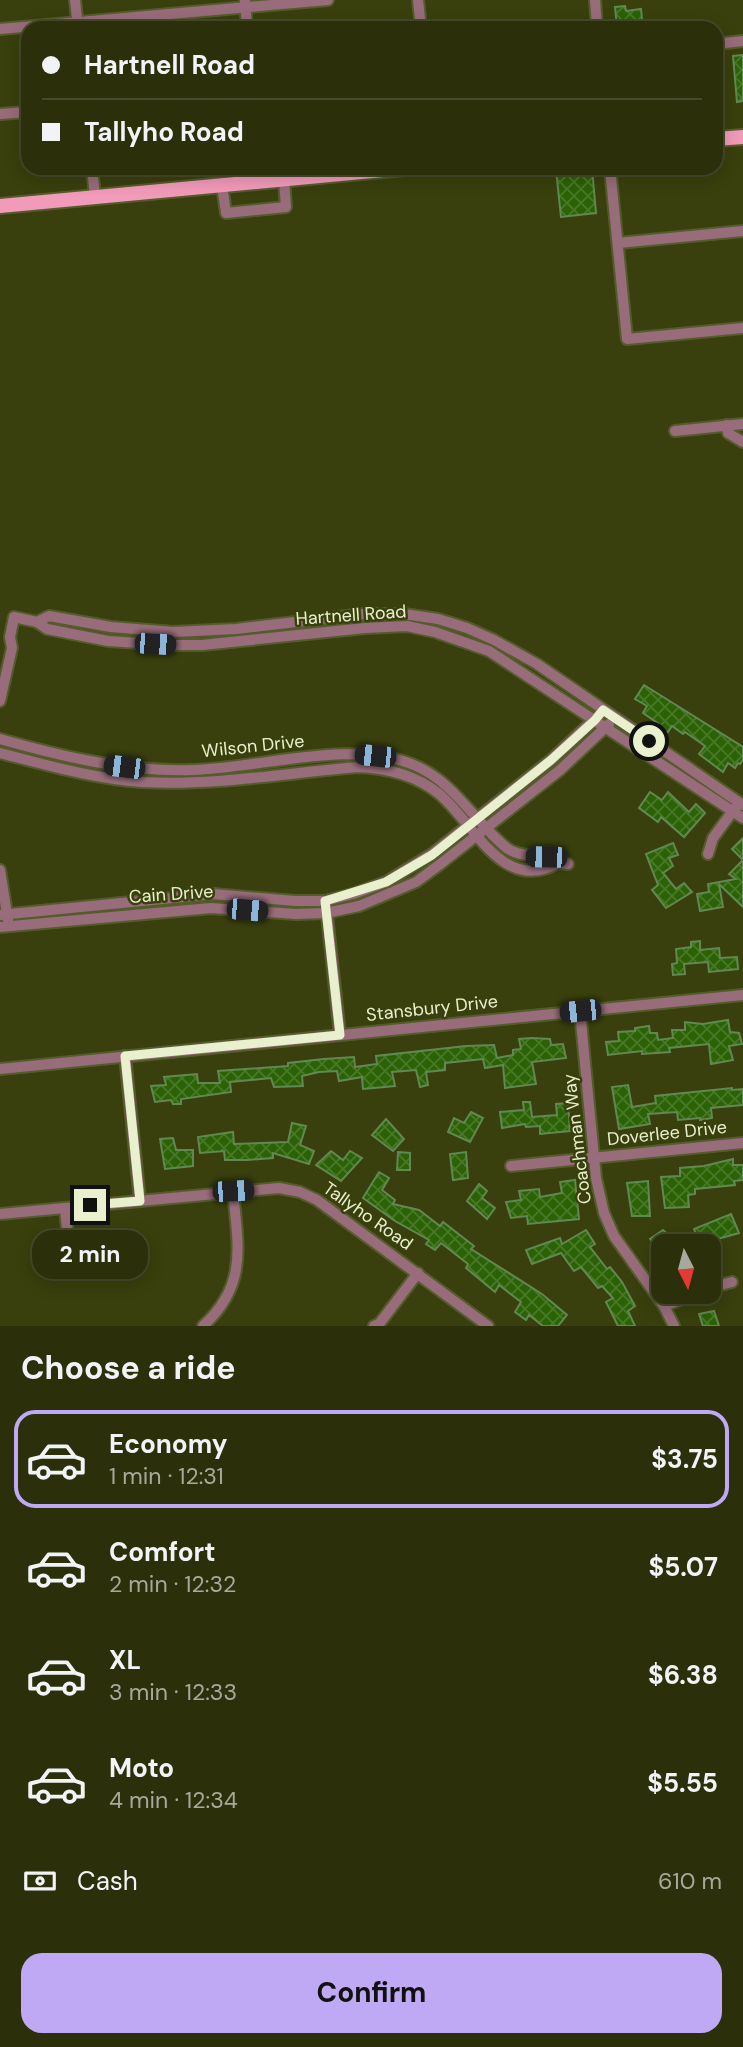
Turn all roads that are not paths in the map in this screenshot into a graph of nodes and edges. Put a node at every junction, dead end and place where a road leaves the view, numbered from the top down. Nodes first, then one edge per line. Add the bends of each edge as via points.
1 (75, 0) edge
2 (328, 0) edge
3 (418, 0) edge
4 (594, 0) edge
5 (245, 4) edge
6 (77, 21) edge
7 (109, 21) edge
8 (420, 21) edge
9 (596, 21) edge
10 (21, 28) edge
11 (0, 29) edge
12 (743, 41) edge
13 (723, 43) edge
14 (21, 112) edge
15 (0, 114) edge
16 (743, 137) edge
17 (723, 138) edge
18 (93, 175) edge
19 (261, 175) edge
20 (328, 175) edge
21 (611, 175) edge
22 (284, 179) junction
23 (222, 185) junction
24 (95, 196) junction
25 (0, 206) edge
26 (743, 231) edge
27 (618, 243) junction
28 (743, 328) edge
29 (743, 424) edge
30 (727, 425) junction
31 (675, 431) dead end
32 (743, 442) edge
33 (363, 614) junction
34 (37, 622) junction
35 (365, 628) junction
36 (236, 629) junction
37 (10, 637) junction
38 (237, 642) junction
39 (0, 646) edge
40 (0, 701) edge
41 (603, 710) junction
42 (614, 717) junction
43 (595, 720) junction
44 (606, 728) junction
45 (0, 739) edge
46 (0, 753) edge
47 (257, 764) junction
48 (259, 777) junction
49 (741, 804) edge
50 (732, 813) junction
51 (743, 818) edge
52 (479, 819) junction
53 (468, 827) junction
54 (487, 829) junction
55 (477, 836) junction
56 (708, 854) dead end
57 (0, 870) edge
58 (138, 901) junction
59 (326, 907) junction
60 (140, 914) junction
61 (4, 920) edge
62 (743, 995) edge
63 (580, 1011) junction
64 (340, 1035) junction
65 (125, 1056) junction
66 (0, 1069) edge
67 (743, 1143) edge
68 (594, 1158) junction
69 (511, 1166) dead end
70 (233, 1191) junction
71 (140, 1201) junction
72 (65, 1208) junction
73 (0, 1214) edge
74 (71, 1270) dead end
75 (418, 1273) junction
76 (732, 1282) dead end
77 (721, 1285) edge
78 (669, 1304) edge
79 (664, 1306) junction
80 (203, 1326) edge
81 (374, 1326) edge
82 (488, 1326) edge
83 (674, 1326) edge

1 - 6 street
2 - 5 street
3 - 8 street
4 - 9 street
5 - 7 street
10 - 11 street
12 - 13 street
14 - 15 street
16 - 17 main road
18 - 24 street
19 - 22 main road
19 - 23 main road
20 - 22 main road
21 - 27 street
22 - 23 street via 286,207 226,213
23 - 24 main road
24 - 25 main road
26 - 27 street
27 - 28 street via 627,339
29 - 30 street
30 - 31 street
30 - 32 street via 728,433
33 - 35 street
33 - 36 street, Hartnell Road
33 - 41 street, Hartnell Road via 404,614 467,628 537,664
34 - 36 street, Hartnell Road via 49,616 141,630
34 - 37 street, Hartnell Road via 14,617
34 - 38 street, Hartnell Road via 47,629 108,640 170,645
35 - 38 street, Hartnell Road
35 - 43 street, Hartnell Road via 407,626 464,640
36 - 38 street
37 - 39 street, Hartnell Road
37 - 40 street via 12,648
41 - 42 street, Hartnell Road
41 - 43 street, Cain Drive
42 - 44 street, Cain Drive
42 - 49 street, Hartnell Road
43 - 44 street, Hartnell Road
43 - 52 street, Cain Drive
44 - 50 street, Hartnell Road
44 - 54 street, Cain Drive
45 - 47 street, Wilson Drive via 62,756 144,769
46 - 48 street, Wilson Drive via 142,782
47 - 48 street
47 - 52 street, Wilson Drive via 333,755 389,757 434,775
48 - 53 street, Wilson Drive via 379,768 423,783
49 - 50 street
50 - 51 street, Hartnell Road
50 - 56 street via 713,838
52 - 53 street, Cain Drive
52 - 54 street, Wilson Drive
53 - 55 street, Wilson Drive
53 - 59 street, Cain Drive via 386,882
54 - 55 street, Cain Drive
54 - 55 street, Wilson Drive via 517,854 562,864 544,870 514,867 501,861
55 - 59 street, Cain Drive via 416,882 359,906
57 - 61 street
58 - 59 street, Cain Drive via 213,894
58 - 60 street
58 - 61 street, Cain Drive
59 - 60 street, Cain Drive via 296,914 211,908
59 - 64 street
60 - 61 street, Cain Drive
62 - 63 street, Stansbury Drive
63 - 64 street, Stansbury Drive
63 - 68 street, Coachman Way
64 - 65 street, Stansbury Drive
65 - 66 street, Stansbury Drive
65 - 71 street
67 - 68 street, Doverlee Drive
68 - 69 street, Doverlee Drive
68 - 79 street, Coachman Way via 604,1213 614,1236
70 - 71 street, Tallyho Road
70 - 75 street, Tallyho Road via 279,1188 300,1192
70 - 80 street via 236,1272 230,1293
71 - 72 street, Tallyho Road
72 - 73 street, Tallyho Road
72 - 74 street
75 - 81 street
75 - 82 street, Tallyho Road
76 - 77 street
78 - 79 street
79 - 83 street, Coachman Way

